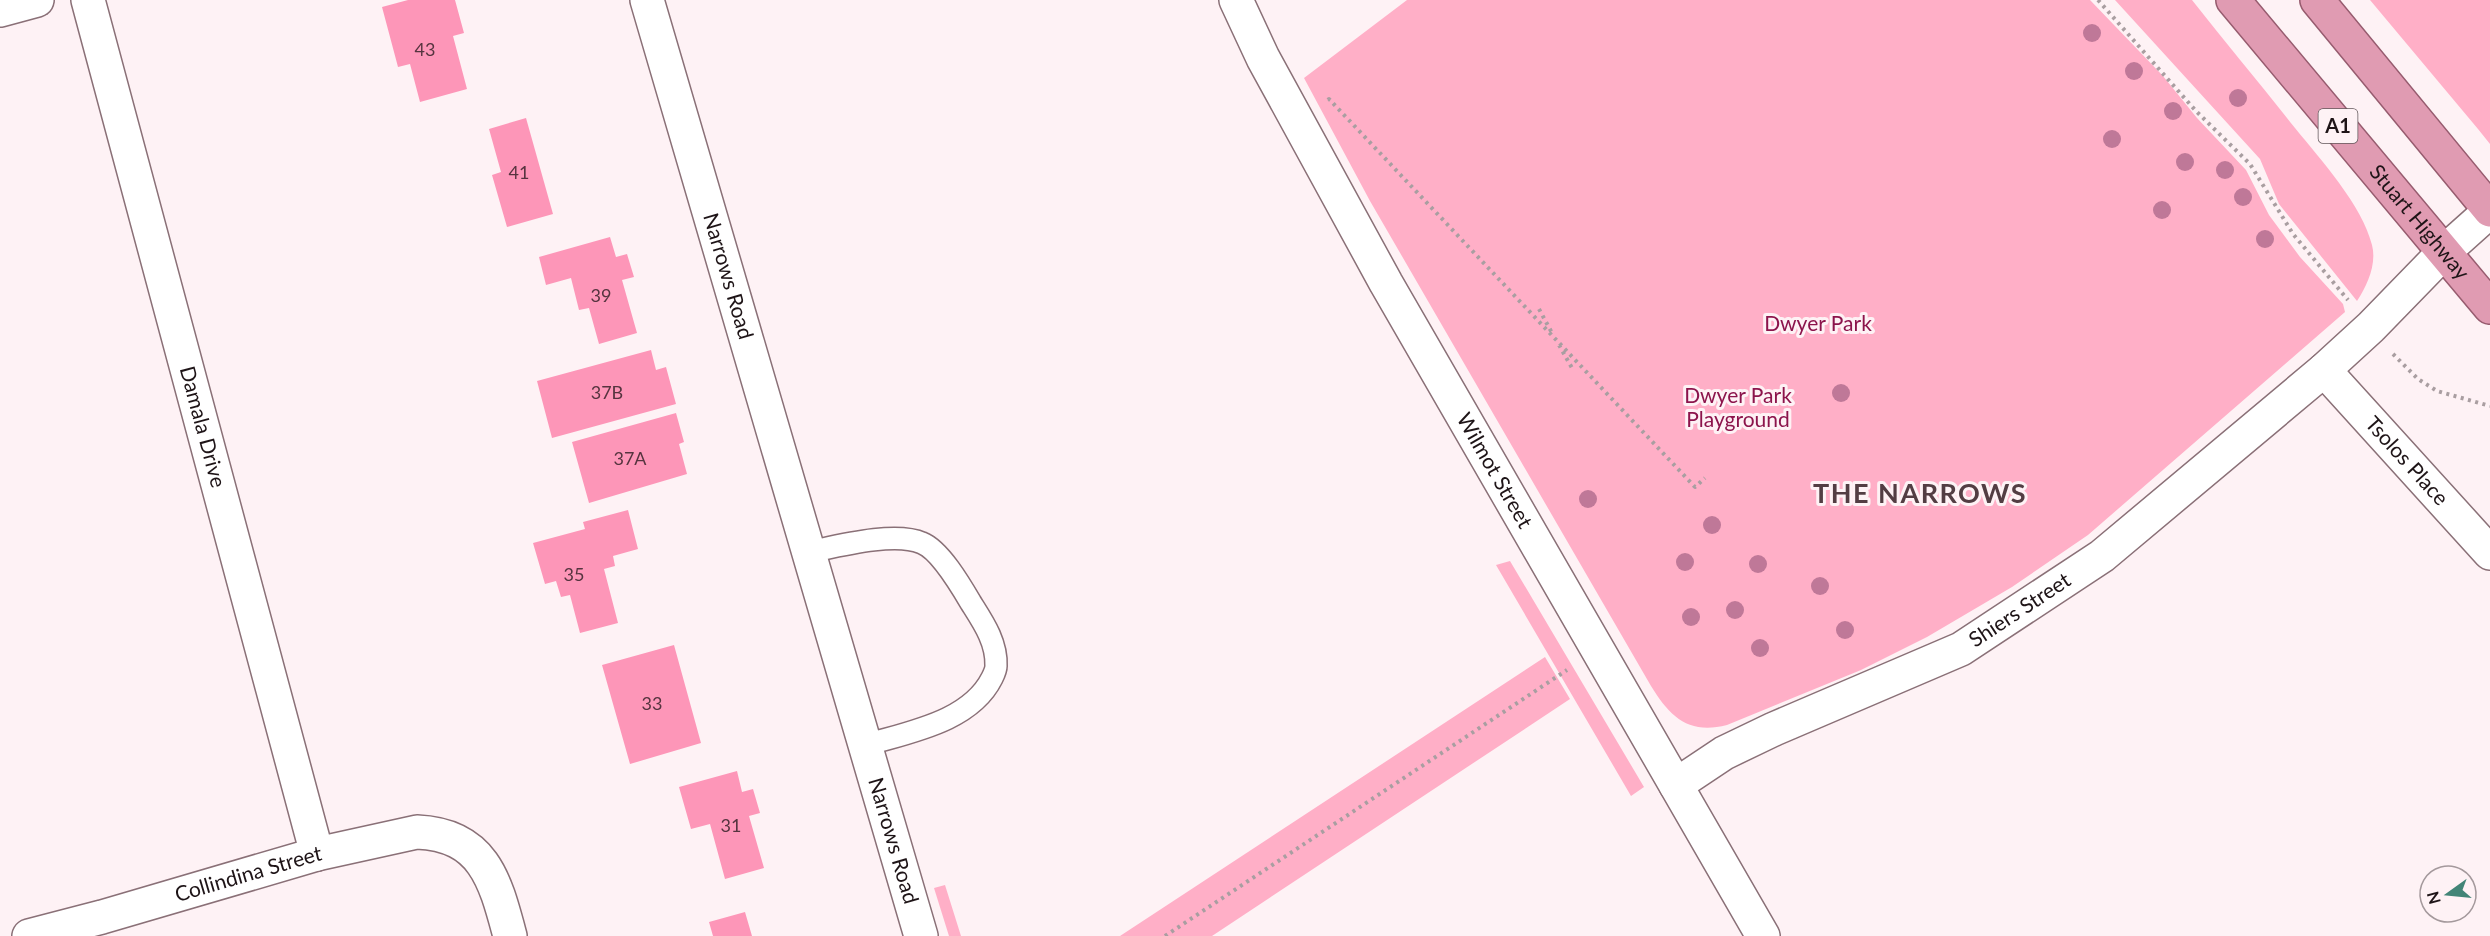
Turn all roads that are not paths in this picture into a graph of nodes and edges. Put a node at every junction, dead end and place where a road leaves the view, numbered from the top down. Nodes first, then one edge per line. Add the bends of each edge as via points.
1 (37, 0) edge
2 (88, 0) edge
3 (647, 0) edge
4 (1236, 0) edge
5 (2233, 0) edge
6 (2317, 0) edge
7 (0, 10) edge
8 (2490, 211) edge
9 (2444, 252) junction
10 (2490, 307) edge
11 (2324, 370) junction
12 (809, 552) junction
13 (2490, 553) edge
14 (866, 745) junction
15 (1676, 785) junction
16 (317, 854) junction
17 (104, 927) edge
18 (29, 936) edge
19 (510, 936) edge
20 (921, 936) edge
21 (1763, 936) edge

1 - 7 street
2 - 16 street, Damala Drive
3 - 12 street, Narrows Road
4 - 15 street, Wilmot Street via 1295,118 1398,303
5 - 9 highway, Stuart Highway / A1
6 - 8 highway
8 - 9 street, Shiers Street
9 - 10 highway, Stuart Highway / A1
9 - 11 street, Shiers Street
11 - 13 street, Tsolos Place
11 - 15 street, Shiers Street via 2102,556 1961,649 1774,729 1725,753
12 - 14 street, Narrows Road
12 - 14 lane via 865,541 896,539 923,543 951,569 994,644 997,668 987,689 964,709 930,726
14 - 20 street, Narrows Road
15 - 21 street, Wilmot Street
16 - 17 street, Collindina Street
16 - 19 street, Collindina Street via 417,832 446,835 467,847 491,874
17 - 18 street, Collindina Street

